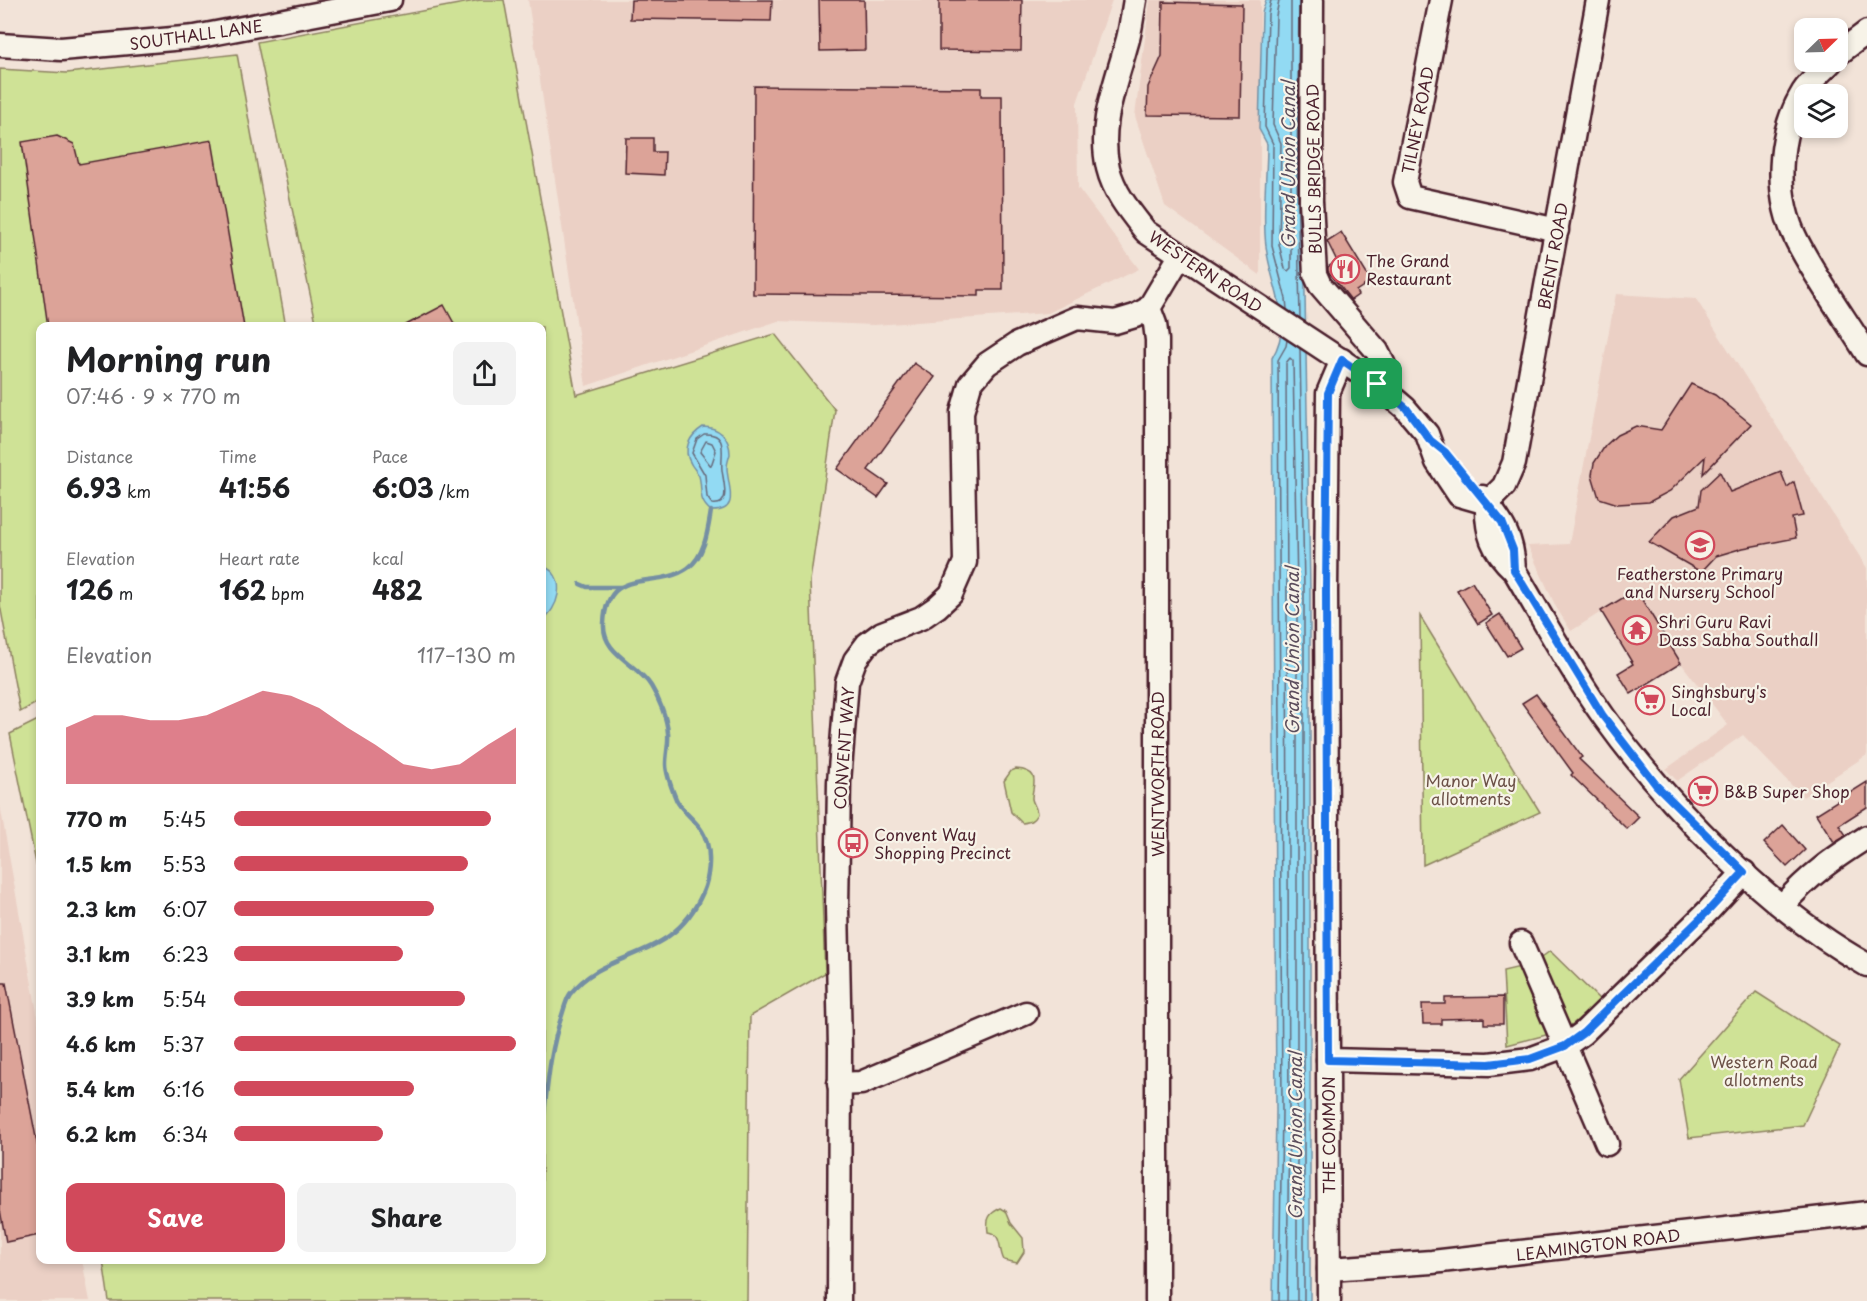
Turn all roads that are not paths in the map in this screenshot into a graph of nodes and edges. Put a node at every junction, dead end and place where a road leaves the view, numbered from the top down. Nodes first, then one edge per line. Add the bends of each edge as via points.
1 (390, 0) edge
2 (1135, 0) edge
3 (1312, 0) edge
4 (1441, 0) edge
5 (1598, 0) edge
6 (1867, 32) edge
7 (0, 45) edge
8 (1848, 46) edge
9 (1822, 72) edge
10 (1557, 230) junction
11 (1180, 256) junction
12 (1149, 308) junction
13 (1867, 354) edge
14 (1342, 360) junction
15 (1377, 384) junction
16 (1486, 503) junction
17 (1867, 837) edge
18 (1744, 872) junction
19 (1783, 905) junction
20 (1521, 943) dead end
21 (1867, 965) edge
22 (1026, 1013) dead end
23 (1565, 1046) junction
24 (1328, 1060) junction
25 (839, 1084) junction
26 (1607, 1144) dead end
27 (1867, 1213) edge
28 (1329, 1269) junction
29 (839, 1301) edge
30 (1158, 1301) edge
31 (1329, 1301) edge

1 - 7 street, SOUTHALL LANE via 195,37 61,49
2 - 11 street, WESTERN ROAD via 1107,109 1108,169 1124,204 1146,232
3 - 15 street, BULLS BRIDGE ROAD via 1311,201 1315,274 1320,285 1377,351 1384,365
4 - 10 street, TILNEY ROAD via 1405,182 1410,197
5 - 10 street, BRENT ROAD
6 - 8 street
9 - 13 street via 1804,91 1787,128 1780,165 1785,202 1796,240
10 - 16 street, BRENT ROAD via 1514,463 1504,486
11 - 12 street
11 - 14 street, WESTERN ROAD
12 - 25 street, CONVENT WAY via 1115,322 1077,318 1017,344 987,364 970,384 962,412 965,562 951,594 937,607 921,618 882,633 855,660 847,682 839,782
12 - 30 street, WENTWORTH ROAD via 1156,340
14 - 15 street, WESTERN ROAD
14 - 24 street, THE COMMON via 1328,393
15 - 16 street, WESTERN ROAD via 1406,408 1430,440 1437,462 1459,495
16 - 18 street via 1486,525 1500,557 1514,570 1610,725 1657,786
17 - 19 street via 1825,863
18 - 19 street
18 - 23 street via 1583,1033
19 - 21 street via 1816,933
20 - 23 street
22 - 25 street via 861,1083
23 - 24 street via 1530,1059 1489,1064
23 - 26 street
24 - 28 street, THE COMMON
25 - 29 street, CONVENT WAY
27 - 28 street, LEAMINGTON ROAD via 1443,1261
28 - 31 street, THE COMMON

